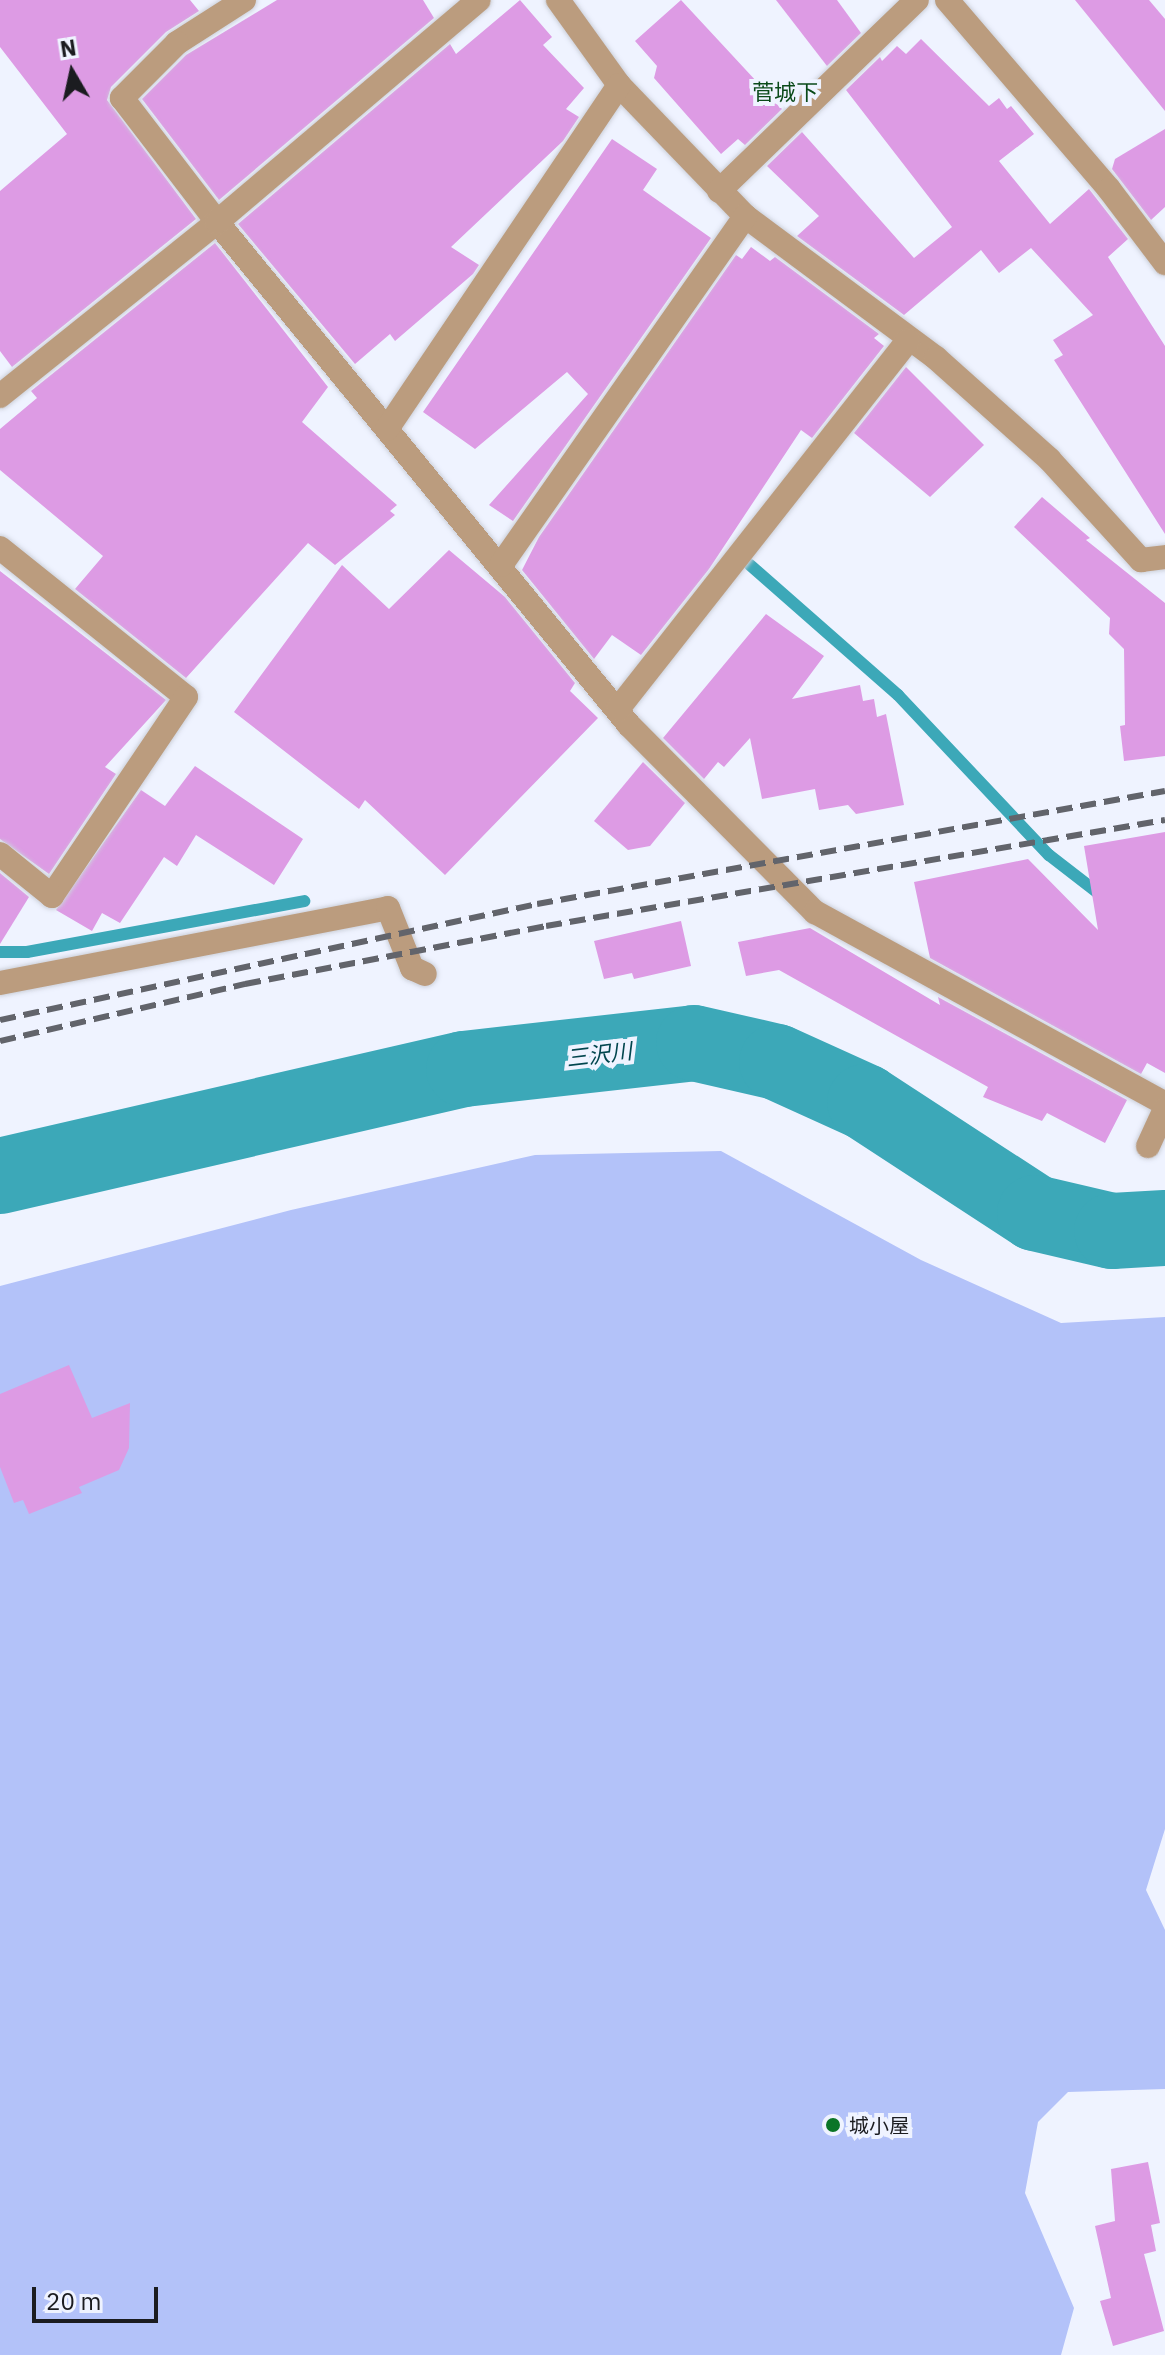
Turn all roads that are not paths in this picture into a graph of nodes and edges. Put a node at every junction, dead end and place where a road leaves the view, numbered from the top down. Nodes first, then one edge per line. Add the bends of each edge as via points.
1 (244, 0) edge
2 (479, 0) edge
3 (558, 0) edge
4 (917, 0) edge
5 (947, 0) edge
6 (619, 85) junction
7 (719, 191) junction
8 (745, 216) junction
9 (217, 222) junction
10 (1165, 263) edge
11 (908, 340) junction
12 (0, 396) edge
13 (387, 429) junction
14 (0, 548) edge
15 (1165, 557) edge
16 (501, 565) junction
17 (618, 709) junction
18 (0, 854) edge
19 (425, 974) dead end
20 (0, 983) edge
21 (1165, 1107) edge
22 (1148, 1146) dead end

1 - 9 street via 177,43 122,98
2 - 9 street
3 - 6 street
4 - 7 street
5 - 10 street via 1109,189
6 - 7 street
6 - 13 street
7 - 8 street
8 - 11 street
8 - 16 street
9 - 12 street
9 - 13 street
11 - 15 street via 936,358 1049,459 1141,560
11 - 17 street
13 - 16 street
14 - 18 street via 186,697 52,896
16 - 17 street
17 - 21 street via 815,912
19 - 20 street via 412,968 388,908
21 - 22 street

